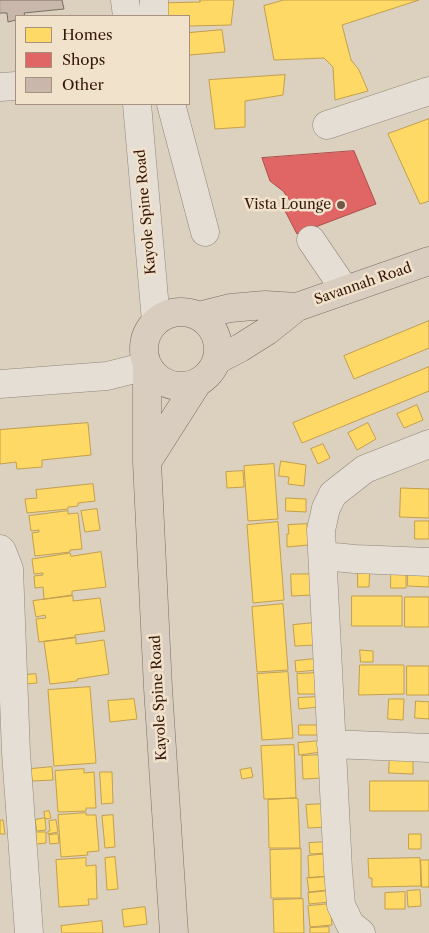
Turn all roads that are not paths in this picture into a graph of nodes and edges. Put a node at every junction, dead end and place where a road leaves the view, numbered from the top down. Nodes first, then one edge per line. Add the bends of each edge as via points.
1 (125, 0) edge
2 (154, 0) edge
3 (127, 15) edge
4 (154, 15) edge
5 (15, 86) edge
6 (0, 87) edge
7 (429, 91) edge
8 (136, 105) edge
9 (170, 105) edge
10 (327, 126) dead end
11 (204, 232) dead end
12 (311, 240) dead end
13 (429, 261) edge
14 (345, 290) junction
15 (297, 307) junction
16 (198, 316) junction
17 (156, 321) junction
18 (217, 360) junction
19 (148, 366) junction
20 (198, 382) junction
21 (0, 384) edge
22 (429, 444) edge
23 (147, 462) junction
24 (0, 549) edge
25 (324, 556) junction
26 (429, 562) edge
27 (332, 744) junction
28 (429, 748) edge
29 (29, 933) edge
30 (174, 933) edge
31 (361, 933) edge

1 - 3 street
2 - 4 street
5 - 6 street
7 - 10 street
8 - 17 street, Kayole Spine Road
9 - 11 street
12 - 14 street
13 - 14 main road, Savannah Road
14 - 15 main road, Savannah Road
15 - 16 main road, Savannah Road via 230,308
15 - 18 main road, Savannah Road via 267,331
16 - 17 main road via 177,312
16 - 18 main road via 213,330 218,345
17 - 19 main road via 144,342
18 - 20 main road via 210,373
19 - 20 main road via 154,375 175,386
19 - 21 street via 107,376
19 - 23 main road, Kayole Spine Road
20 - 23 main road
22 - 25 street via 365,469 333,494 326,508 322,530
23 - 30 main road, Kayole Spine Road
24 - 29 street via 9,569 16,753
25 - 26 street
25 - 27 street
27 - 28 street
27 - 31 street via 341,905 350,924

